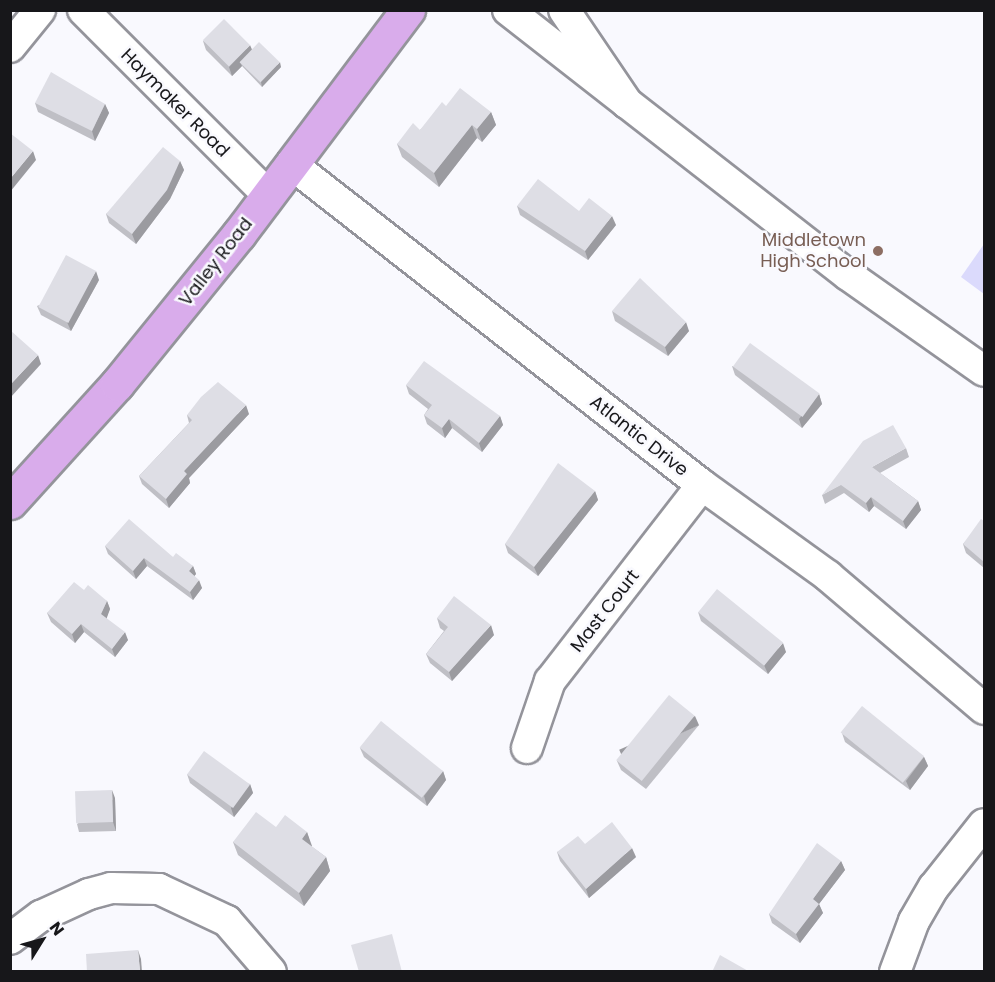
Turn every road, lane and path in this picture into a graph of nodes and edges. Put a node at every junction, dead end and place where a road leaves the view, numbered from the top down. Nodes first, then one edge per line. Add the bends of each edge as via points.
1 (40, 10) edge
2 (83, 10) edge
3 (408, 10) edge
4 (508, 10) edge
5 (564, 10) edge
6 (10, 47) edge
7 (627, 103) junction
8 (291, 164) junction
9 (268, 195) junction
10 (984, 371) edge
11 (702, 485) junction
12 (10, 502) edge
13 (984, 709) edge
14 (527, 748) dead end
15 (984, 824) edge
16 (10, 939) edge
17 (271, 972) edge
18 (895, 972) edge

1 - 6 street
2 - 9 street, Haymaker Road
3 - 8 main road, Valley Road
4 - 7 street
5 - 7 street
7 - 10 street via 848,275
8 - 9 main road, Valley Road
8 - 11 street, Atlantic Drive
9 - 12 main road, Valley Road via 117,384
11 - 13 street, Atlantic Drive via 828,576
11 - 14 street, Mast Court via 550,681
15 - 18 street via 934,887 914,921
16 - 17 street via 41,916 89,894 111,888 159,889 227,921

